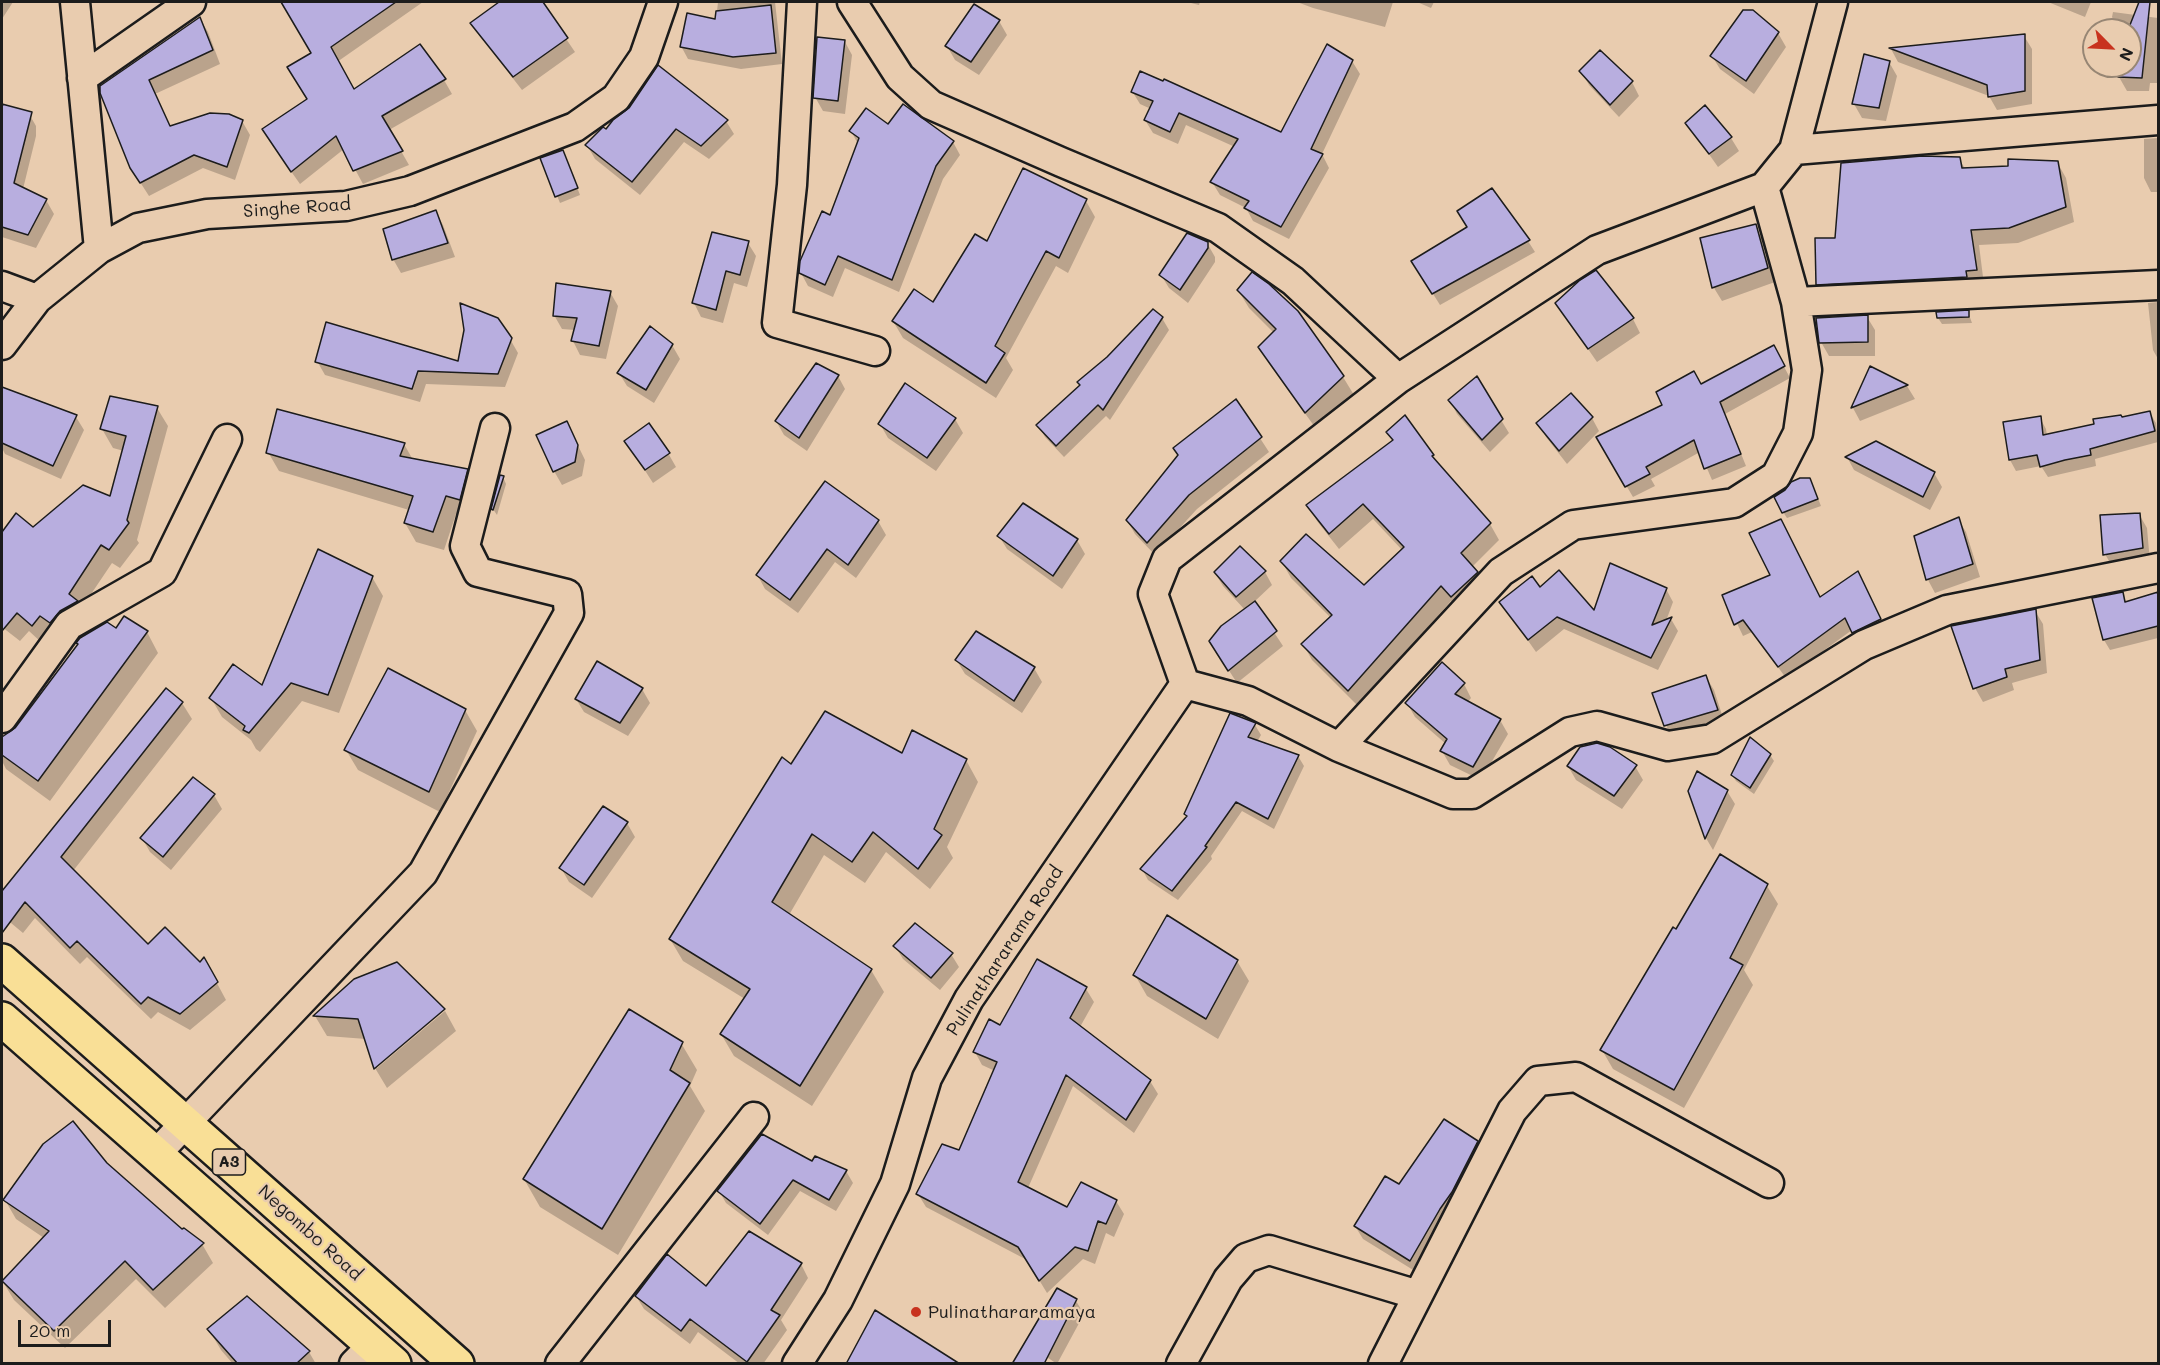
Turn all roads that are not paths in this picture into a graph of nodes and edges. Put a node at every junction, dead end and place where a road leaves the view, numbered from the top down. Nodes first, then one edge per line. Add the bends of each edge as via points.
1 (75, 2) edge
2 (191, 2) edge
3 (663, 2) edge
4 (802, 2) edge
5 (852, 2) edge
6 (1833, 2) edge
7 (82, 78) junction
8 (2158, 120) edge
9 (1794, 150) junction
10 (1764, 187) junction
11 (99, 249) junction
12 (2158, 285) edge
13 (2, 286) edge
14 (37, 299) junction
15 (1796, 302) junction
16 (2, 345) edge
17 (875, 351) dead end
18 (1398, 379) junction
19 (495, 428) dead end
20 (227, 438) dead end
21 (2158, 568) edge
22 (1185, 684) junction
23 (2, 718) edge
24 (1339, 747) junction
25 (2, 961) edge
26 (2, 1019) edge
27 (754, 1117) dead end
28 (186, 1123) junction
29 (156, 1155) junction
30 (1769, 1183) dead end
31 (1418, 1295) junction
32 (374, 1357) edge
33 (457, 1364) edge
34 (560, 1364) edge
35 (797, 1364) edge
36 (1181, 1364) edge
37 (1383, 1364) edge

1 - 7 street
2 - 7 street
3 - 11 street, Singhe Road via 644,57 616,99 575,127 410,191 346,206 207,214 138,228
4 - 17 street via 792,185 777,323
5 - 18 street via 900,77 931,105 1218,228 1293,281
6 - 9 street
7 - 11 street
8 - 9 street
9 - 10 street
10 - 15 street
10 - 18 street via 1597,250
11 - 14 street, Singhe Road
12 - 15 street
13 - 14 street
14 - 16 street, Singhe Road
15 - 24 street via 1807,370 1798,433 1776,476 1734,503 1573,525 1501,572
18 - 22 street via 1167,559 1153,594
19 - 28 street via 465,546 478,572 567,594 569,613 423,873
20 - 23 street via 162,572 69,625
21 - 24 street via 1947,610 1864,645 1712,739 1668,746 1597,726 1570,732 1472,794 1453,794
22 - 24 street via 1248,701
22 - 35 street, Pulinathararama Road via 969,999 927,1078 895,1184 838,1300
25 - 28 highway, Negombo Road / A3
26 - 29 highway, A3
27 - 34 street
28 - 29 street
28 - 33 highway, Negombo Road / A3
29 - 32 highway, A3
30 - 31 street via 1576,1077 1538,1081 1512,1111
31 - 36 street via 1269,1250 1246,1258 1228,1279
31 - 37 street

